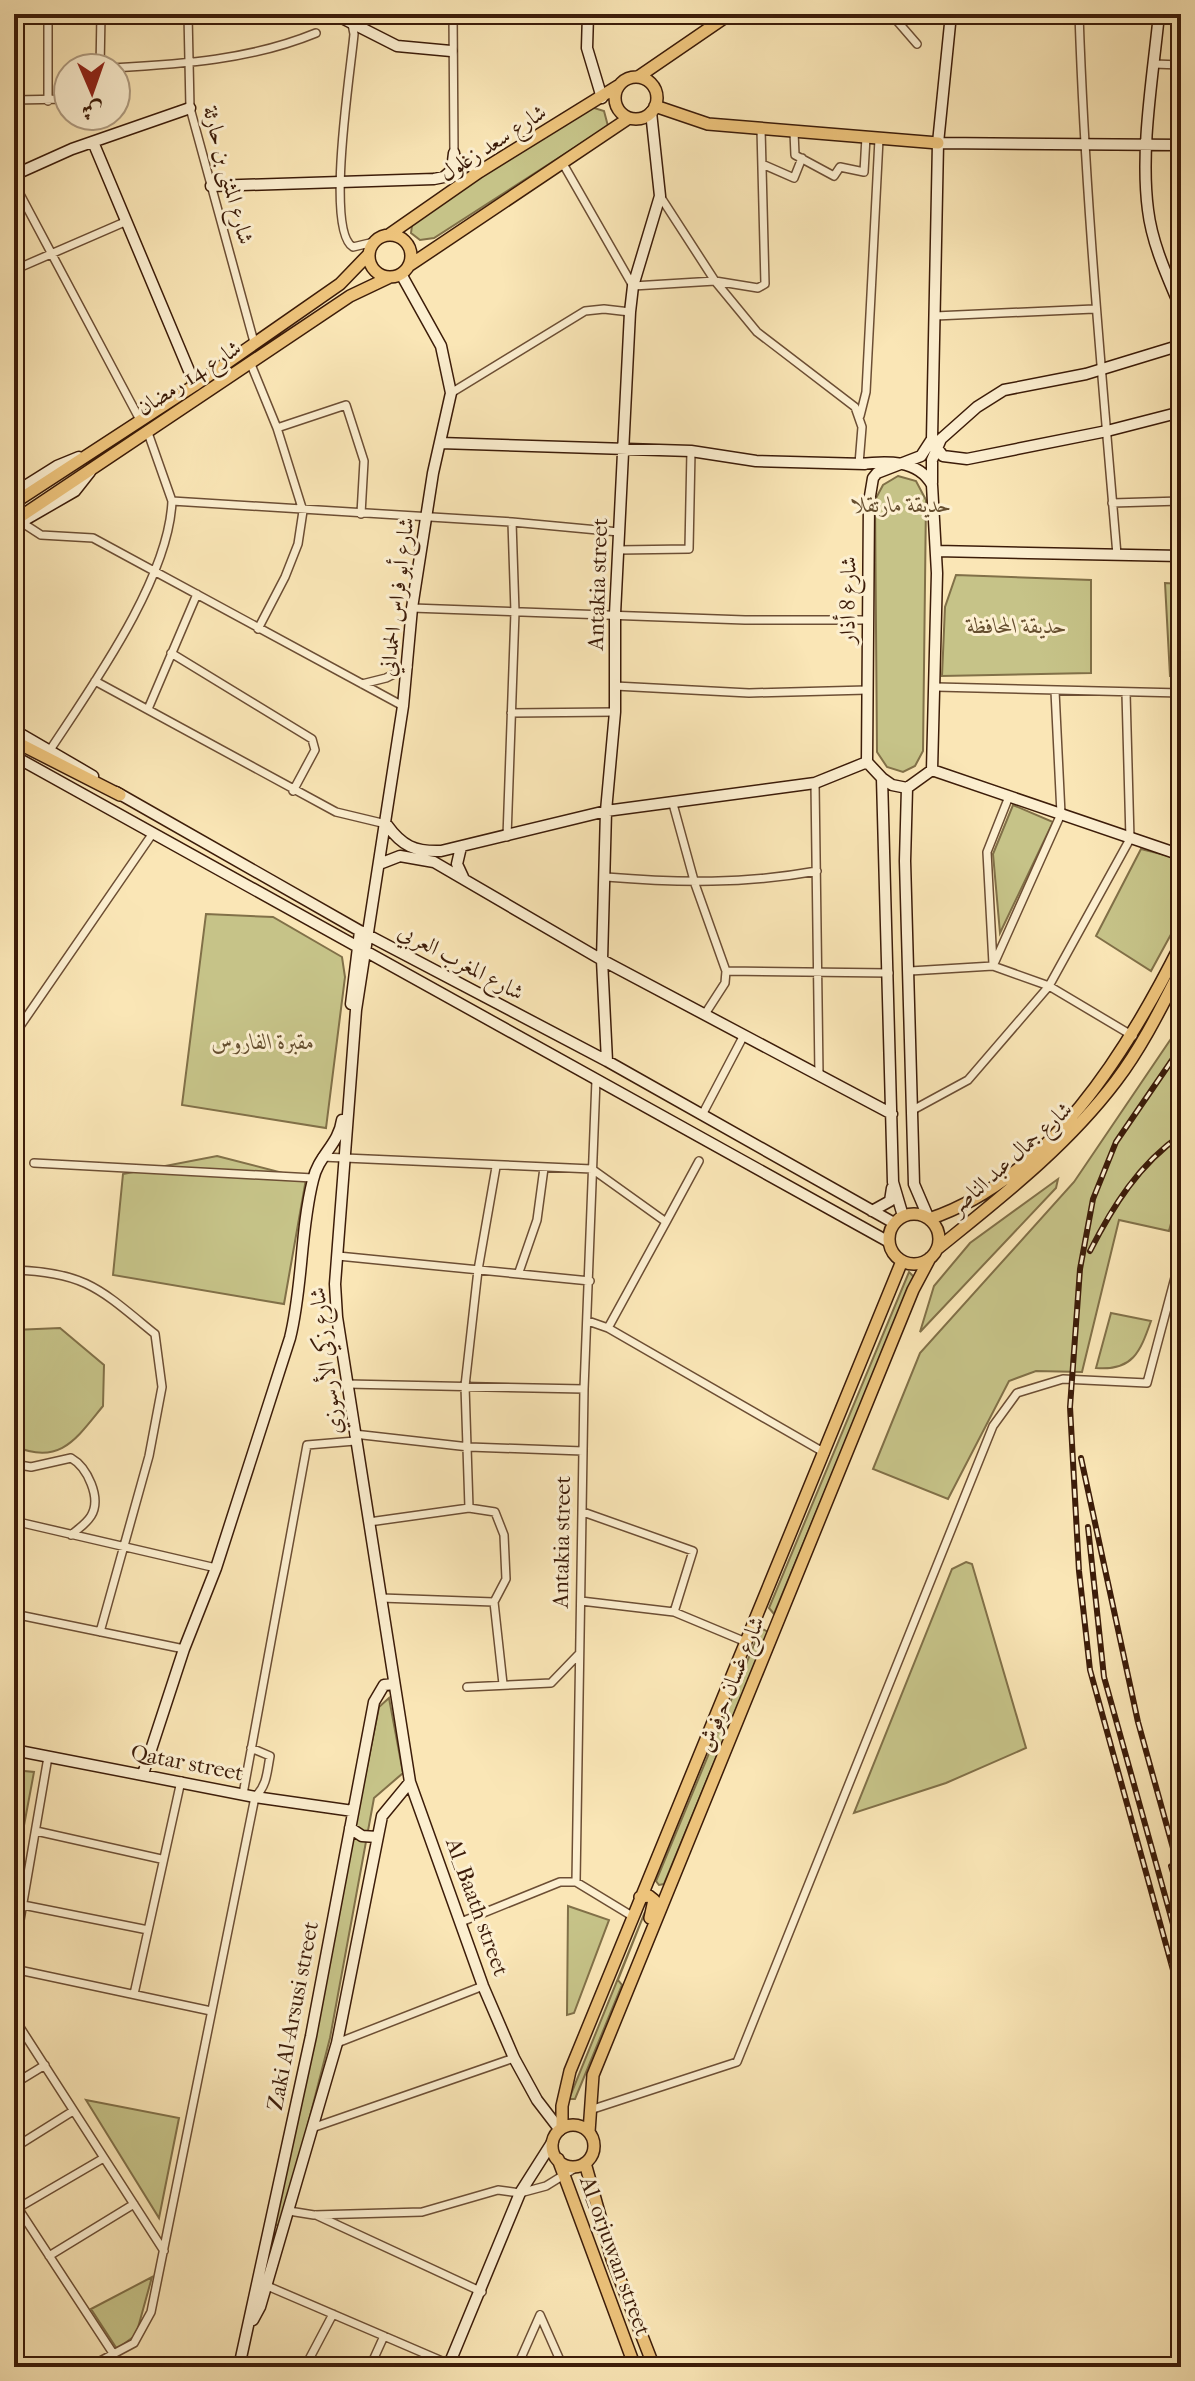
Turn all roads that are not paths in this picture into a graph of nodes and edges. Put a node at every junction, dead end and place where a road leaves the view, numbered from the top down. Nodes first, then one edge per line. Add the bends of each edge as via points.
1 (48, 14) edge
2 (101, 14) edge
3 (188, 14) edge
4 (334, 14) edge
5 (453, 14) edge
6 (588, 14) edge
7 (891, 14) edge
8 (951, 14) edge
9 (1079, 14) edge
10 (1159, 14) edge
11 (726, 15) edge
12 (350, 19) edge
13 (316, 33) dead end
14 (917, 44) dead end
15 (451, 51) junction
16 (100, 52) edge
17 (188, 64) junction
18 (1154, 64) junction
19 (1181, 65) edge
20 (132, 67) edge
21 (638, 77) junction
22 (618, 86) junction
23 (602, 98) junction
24 (14, 100) edge
25 (48, 101) junction
26 (52, 101) edge
27 (190, 108) junction
28 (653, 109) junction
29 (629, 118) junction
30 (761, 129) junction
31 (794, 132) junction
32 (866, 137) junction
33 (879, 139) junction
34 (93, 142) junction
35 (938, 143) junction
36 (1083, 144) junction
37 (1148, 144) junction
38 (1181, 145) edge
39 (454, 153) junction
40 (802, 158) junction
41 (562, 162) junction
42 (762, 164) junction
43 (479, 172) junction
44 (14, 175) edge
45 (340, 181) junction
46 (14, 183) edge
47 (211, 186) junction
48 (660, 196) junction
49 (127, 221) junction
50 (390, 234) junction
51 (372, 248) junction
52 (51, 254) junction
53 (410, 265) junction
54 (14, 270) edge
55 (395, 276) junction
56 (715, 281) junction
57 (633, 286) junction
58 (1094, 309) junction
59 (1181, 309) edge
60 (630, 312) junction
61 (935, 316) junction
62 (254, 342) junction
63 (1181, 345) edge
64 (250, 362) junction
65 (1098, 369) junction
66 (195, 385) junction
67 (451, 393) junction
68 (1181, 412) edge
69 (860, 416) junction
70 (139, 418) junction
71 (277, 428) junction
72 (147, 430) junction
73 (1107, 431) junction
74 (932, 439) junction
75 (440, 443) junction
76 (623, 450) junction
77 (936, 450) junction
78 (691, 451) junction
79 (89, 454) junction
80 (98, 463) junction
81 (898, 463) junction
82 (859, 464) junction
83 (873, 478) junction
84 (932, 485) junction
85 (14, 493) edge
86 (172, 501) junction
87 (1181, 501) edge
88 (14, 503) edge
89 (1112, 503) junction
90 (303, 511) junction
91 (361, 514) junction
92 (427, 518) junction
93 (512, 522) junction
94 (16, 523) edge
95 (619, 532) junction
96 (618, 550) junction
97 (936, 551) junction
98 (1117, 555) junction
99 (1181, 556) edge
100 (156, 571) junction
101 (197, 594) junction
102 (412, 608) junction
103 (515, 612) junction
104 (615, 614) junction
105 (868, 620) junction
106 (258, 629) junction
107 (171, 653) junction
108 (408, 667) junction
109 (95, 681) junction
110 (362, 684) junction
111 (615, 686) junction
112 (936, 687) junction
113 (867, 690) junction
114 (1055, 691) junction
115 (1126, 693) junction
116 (1181, 693) edge
117 (403, 706) junction
118 (148, 709) junction
119 (615, 712) junction
120 (511, 713) junction
121 (14, 730) edge
122 (14, 741) edge
123 (50, 750) junction
124 (14, 756) edge
125 (867, 762) junction
126 (932, 770) junction
127 (882, 778) junction
128 (815, 783) junction
129 (907, 788) junction
130 (293, 791) junction
131 (120, 795) junction
132 (1008, 799) junction
133 (673, 804) junction
134 (606, 811) junction
135 (1061, 814) junction
136 (387, 825) junction
137 (153, 833) junction
138 (507, 837) junction
139 (1130, 839) junction
140 (461, 847) junction
141 (1181, 855) edge
142 (382, 863) junction
143 (817, 871) junction
144 (463, 877) junction
145 (606, 877) junction
146 (695, 884) junction
147 (364, 934) junction
148 (1181, 944) edge
149 (361, 950) junction
150 (602, 960) junction
151 (993, 966) junction
152 (1181, 969) edge
153 (726, 971) junction
154 (910, 971) junction
155 (889, 973) junction
156 (819, 974) junction
157 (1049, 986) junction
158 (705, 1014) junction
159 (14, 1035) edge
160 (744, 1035) junction
161 (1133, 1036) junction
162 (607, 1061) junction
163 (819, 1075) junction
164 (596, 1080) junction
165 (911, 1111) junction
166 (892, 1114) junction
167 (702, 1115) junction
168 (322, 1157) junction
169 (345, 1157) junction
170 (699, 1161) dead end
171 (34, 1163) dead end
172 (496, 1167) junction
173 (544, 1168) junction
174 (592, 1169) junction
175 (313, 1178) junction
176 (893, 1182) junction
177 (872, 1211) junction
178 (929, 1219) junction
179 (898, 1220) junction
180 (666, 1222) junction
181 (889, 1242) junction
182 (933, 1254) junction
183 (1181, 1255) edge
184 (338, 1256) junction
185 (902, 1261) junction
186 (14, 1270) edge
187 (478, 1270) junction
188 (519, 1272) junction
189 (590, 1281) junction
190 (588, 1321) junction
191 (608, 1328) junction
192 (347, 1384) junction
193 (465, 1386) junction
194 (584, 1389) junction
195 (355, 1438) junction
196 (469, 1447) junction
197 (583, 1451) junction
198 (825, 1453) junction
199 (14, 1464) edge
200 (469, 1508) junction
201 (583, 1512) junction
202 (14, 1521) edge
203 (369, 1522) junction
204 (71, 1535) junction
205 (123, 1544) junction
206 (216, 1568) junction
207 (381, 1598) junction
208 (581, 1601) junction
209 (494, 1602) junction
210 (674, 1612) junction
211 (14, 1614) edge
212 (758, 1617) junction
213 (777, 1625) junction
214 (100, 1632) junction
215 (746, 1642) junction
216 (184, 1649) junction
217 (578, 1655) junction
218 (394, 1684) junction
219 (503, 1684) junction
220 (467, 1687) dead end
221 (251, 1748) junction
222 (14, 1750) edge
223 (48, 1757) junction
224 (143, 1774) junction
225 (181, 1781) junction
226 (410, 1782) junction
227 (243, 1794) junction
228 (255, 1797) junction
229 (353, 1811) junction
230 (350, 1828) junction
231 (36, 1831) junction
232 (377, 1837) junction
233 (161, 1859) junction
234 (576, 1882) junction
235 (640, 1897) junction
236 (23, 1905) junction
237 (632, 1916) junction
238 (461, 1922) junction
239 (148, 1930) junction
240 (14, 1955) edge
241 (14, 1969) edge
242 (483, 1986) junction
243 (134, 1994) junction
244 (625, 1994) junction
245 (211, 2011) junction
246 (14, 2018) edge
247 (337, 2043) junction
248 (514, 2058) junction
249 (45, 2065) junction
250 (14, 2084) edge
251 (590, 2110) junction
252 (73, 2111) junction
253 (311, 2128) junction
254 (561, 2129) junction
255 (589, 2132) junction
256 (553, 2141) junction
257 (14, 2148) edge
258 (102, 2159) junction
259 (558, 2159) junction
260 (582, 2164) junction
261 (564, 2175) junction
262 (520, 2193) junction
263 (134, 2204) junction
264 (16, 2205) edge
265 (289, 2211) junction
266 (314, 2215) junction
267 (606, 2238) junction
268 (591, 2244) junction
269 (164, 2251) junction
270 (49, 2256) junction
271 (265, 2285) junction
272 (625, 2289) junction
273 (482, 2292) junction
274 (608, 2295) junction
275 (333, 2314) junction
276 (250, 2325) junction
277 (384, 2336) junction
278 (113, 2353) junction
279 (451, 2366) edge
280 (89, 2367) edge
281 (122, 2367) edge
282 (239, 2367) edge
283 (305, 2367) edge
284 (370, 2367) edge
285 (517, 2367) edge
286 (563, 2367) edge
287 (635, 2367) edge
288 (654, 2367) edge

1 - 25 street
2 - 16 street
3 - 17 street, شارع المثنى بن حارثة
4 - 12 street
5 - 15 street
6 - 23 street via 587,48
7 - 14 street
8 - 35 street
9 - 36 street
10 - 18 street
11 - 21 main road
12 - 15 street via 407,49
12 - 45 street via 354,34
13 - 17 street via 245,56
15 - 39 street
17 - 20 street
17 - 27 street, شارع المثنى بن حارثة
18 - 19 street
18 - 37 street
21 - 22 main road
21 - 28 main road via 656,91
22 - 23 main road, شارع سعد زغلول
22 - 29 main road via 615,101
23 - 43 main road, شارع سعد زغلول
24 - 25 street
25 - 26 street
27 - 34 street
27 - 47 street, شارع المثنى بن حارثة
28 - 29 main road via 644,117
28 - 30 main road via 708,124
28 - 48 street, Antakia street
29 - 41 main road
30 - 31 main road
30 - 42 street
31 - 32 main road
31 - 40 street via 795,155
32 - 33 main road
32 - 40 street via 864,172 840,167 834,176
33 - 35 main road
33 - 69 street via 866,392
34 - 44 street
34 - 49 street
35 - 36 street
35 - 61 street
36 - 37 street
36 - 58 street
37 - 38 street
37 - 59 street via 1148,214
39 - 43 street
39 - 45 street via 452,170 444,177
40 - 42 street via 794,178
41 - 53 main road
41 - 57 street
42 - 56 street via 764,287
43 - 50 main road, شارع سعد زغلول
45 - 47 street
45 - 51 street via 343,237 353,247
46 - 52 street
47 - 62 street, شارع المثنى بن حارثة
48 - 56 street
48 - 57 street, Antakia street
49 - 52 street
49 - 66 street
50 - 51 main road
50 - 53 main road via 408,244
51 - 55 main road via 372,267
51 - 62 main road, شارع 14 رمضان via 340,284
52 - 54 street
52 - 70 street
53 - 55 main road
55 - 64 main road, شارع 14 رمضان via 364,288
55 - 67 street, شارع أبو فراس الحمداني via 441,346
56 - 57 street
56 - 69 street via 757,332 837,391
57 - 60 street, Antakia street
58 - 61 street
58 - 65 street
60 - 67 street via 585,311
60 - 76 street, Antakia street
61 - 74 street
62 - 66 main road, شارع 14 رمضان
63 - 65 street
64 - 71 street
64 - 72 main road, شارع 14 رمضان
65 - 73 street
65 - 77 street via 1004,390 948,431
66 - 70 main road, شارع 14 رمضان
67 - 75 street, شارع أبو فراس الحمداني
68 - 73 street
69 - 82 street
70 - 79 main road, شارع 14 رمضان
71 - 90 street
71 - 91 street via 346,405 364,461
72 - 80 main road, شارع 14 رمضان
72 - 86 street
73 - 77 street via 967,459
73 - 89 street
74 - 77 street
74 - 81 street via 921,456
75 - 76 street
75 - 92 street, شارع أبو فراس الحمداني
76 - 78 street
76 - 95 street, Antakia street
77 - 84 street
78 - 82 street via 756,461
78 - 96 street via 689,549
79 - 85 street via 57,466
79 - 88 main road, شارع 14 رمضان
80 - 94 main road, شارع 14 رمضان
80 - 94 street via 75,491
81 - 82 street
81 - 83 street
81 - 84 street via 919,469
82 - 83 street
83 - 105 street, شارع 8 أذار
84 - 97 street
86 - 90 street
86 - 100 street
87 - 89 street
89 - 98 street
90 - 91 street
90 - 106 street via 298,544
91 - 92 street
92 - 93 street
92 - 102 street, شارع أبو فراس الحمداني
93 - 95 street
93 - 103 street
94 - 100 street via 41,535 93,538
95 - 96 street, Antakia street
96 - 104 street, Antakia street
97 - 98 street
97 - 112 street
98 - 99 street
100 - 101 street
100 - 109 street
101 - 106 street
101 - 107 street
102 - 103 street
102 - 108 street, شارع أبو فراس الحمداني
103 - 104 street
103 - 120 street
104 - 105 street
104 - 111 street, Antakia street
105 - 113 street, شارع 8 أذار
106 - 110 street
107 - 118 street
107 - 130 street via 312,739 315,750
108 - 110 street
108 - 117 street, شارع أبو فراس الحمداني
109 - 118 street
109 - 123 street
110 - 117 street
111 - 113 street via 749,693
111 - 119 street, Antakia street
112 - 114 street
112 - 126 street
113 - 125 street, شارع 8 أذار
114 - 115 street
114 - 135 street
115 - 116 street
115 - 139 street
117 - 136 street, شارع أبو فراس الحمداني
118 - 130 street
119 - 120 street
119 - 134 street, Antakia street
120 - 138 street
121 - 123 street, شارع المغرب العربي
122 - 131 main road
123 - 131 street, شارع المغرب العربي
124 - 137 street, شارع المغرب العربي
125 - 127 street
125 - 128 street
126 - 129 street
126 - 132 street
127 - 129 street
127 - 155 street
128 - 133 street
128 - 143 street
129 - 154 street
130 - 136 street via 336,812
131 - 147 street, شارع المغرب العربي
132 - 135 street
132 - 151 street via 987,852
133 - 134 street
133 - 146 street
134 - 138 street
134 - 145 street, Antakia street
135 - 139 street
135 - 151 street
136 - 140 street via 404,845 416,850
136 - 142 street, شارع أبو فراس الحمداني
137 - 149 street, شارع المغرب العربي
137 - 159 street
138 - 140 street
139 - 141 street
139 - 157 street
140 - 144 street via 457,864
142 - 144 street via 400,856 423,858
142 - 147 street, شارع أبو فراس الحمداني
143 - 146 street via 763,881
143 - 156 street
144 - 150 street
145 - 146 street
145 - 150 street, Antakia street
146 - 153 street
147 - 149 street, شارع زكي الأرسوزي
147 - 162 street, شارع المغرب العربي
148 - 161 main road
149 - 164 street, شارع المغرب العربي
149 - 168 street via 342,1125
149 - 169 street, شارع زكي الأرسوزي
150 - 158 street
150 - 162 street, Antakia street
151 - 154 street
151 - 157 street
152 - 182 main road, شارع جمال عبد الناصر via 1138,1047 1093,1109 1020,1182
153 - 156 street
153 - 158 street via 725,983
154 - 165 street
155 - 156 street
155 - 166 street
156 - 163 street
157 - 161 street
157 - 165 street via 968,1080
158 - 160 street
160 - 163 street
160 - 167 street
161 - 178 main road via 1107,1076 1062,1127 971,1202
162 - 167 street, شارع المغرب العربي
163 - 166 street
164 - 174 street, Antakia street
164 - 181 street, شارع المغرب العربي
165 - 178 street via 914,1184
166 - 176 street
167 - 177 street, شارع المغرب العربي
168 - 169 street
168 - 175 street
169 - 172 street
169 - 184 street, شارع زكي الأرسوزي
170 - 180 street
171 - 175 street
172 - 173 street
172 - 187 street
173 - 174 street
173 - 188 street via 537,1220
174 - 180 street
174 - 189 street, Antakia street
175 - 206 street via 297,1310
176 - 177 street via 890,1201
176 - 179 street
177 - 179 street, شارع المغرب العربي
178 - 179 main road via 916,1214
178 - 182 main road via 938,1232
179 - 181 main road
180 - 191 street
181 - 185 main road
182 - 185 main road via 917,1264
182 - 213 main road, شارع غسان حرفوش via 913,1290
183 - 251 street via 1147,1383 1063,1379 1017,1393 993,1426 737,2062
184 - 187 street
184 - 192 street, شارع زكي الأرسوزي via 337,1317
185 - 198 main road, شارع غسان حرفوش
186 - 205 street via 57,1271 100,1289 155,1334 162,1387 149,1456
187 - 188 street
187 - 193 street
188 - 189 street
189 - 190 street, Antakia street
190 - 191 street
190 - 194 street, Antakia street
191 - 198 street
192 - 193 street
192 - 195 street, شارع زكي الأرسوزي
193 - 194 street
193 - 196 street
194 - 197 street, Antakia street
195 - 196 street
195 - 203 street, شارع زكي الأرسوزي
195 - 221 street via 307,1445
196 - 197 street
196 - 200 street
197 - 201 street, Antakia street
198 - 212 main road, شارع غسان حرفوش
199 - 204 street via 31,1467 71,1458 80,1463 94,1510
200 - 203 street
200 - 209 street via 495,1512 504,1535 506,1579
201 - 208 street, Antakia street
201 - 210 street via 693,1551
202 - 204 street
203 - 207 street, شارع زكي الأرسوزي
204 - 205 street
205 - 206 street
205 - 214 street
206 - 216 street
207 - 209 street
207 - 218 street, شارع زكي الأرسوزي
208 - 210 street
208 - 217 street, Antakia street
209 - 219 street
210 - 215 street
211 - 214 street
212 - 213 main road
212 - 215 main road, شارع غسان حرفوش
213 - 244 main road, شارع غسان حرفوش
214 - 216 street
215 - 235 main road, شارع غسان حرفوش
216 - 224 street
217 - 219 street via 551,1683
217 - 234 street, Antakia street
218 - 226 street, Al_Baath street
218 - 229 street, Zaki Al-Arsusi street via 377,1692
219 - 220 street
221 - 227 street
221 - 228 street via 270,1756 263,1789
222 - 223 street, Qatar street
223 - 224 street, Qatar street
223 - 231 street
224 - 225 street, Qatar street
225 - 227 street, Qatar street
225 - 233 street
226 - 232 street via 390,1803
226 - 238 street, Al_Baath street
227 - 228 street, Qatar street
228 - 229 street, Qatar street
228 - 245 street
229 - 230 street, Zaki Al-Arsusi street
230 - 232 street
230 - 276 street, Zaki Al-Arsusi street
231 - 233 street
231 - 236 street
232 - 247 street
233 - 239 street
234 - 237 street
234 - 238 street via 545,1885
235 - 237 main road, شارع غسان حرفوش
235 - 244 main road via 649,1896 654,1908
236 - 239 street
236 - 240 street
237 - 254 main road, شارع غسان حرفوش via 570,2071
238 - 242 street, Al_Baath street
239 - 243 street
241 - 243 street
242 - 247 street
242 - 248 street, Al_Baath street
243 - 245 street
244 - 251 main road, شارع غسان حرفوش via 593,2075
245 - 269 street
246 - 249 street
247 - 253 street
248 - 253 street
248 - 254 street, Al_Baath street via 537,2100
249 - 250 street
249 - 252 street
251 - 255 main road, شارع غسان حرفوش
252 - 257 street
252 - 258 street
253 - 265 street
254 - 255 main road via 579,2126
254 - 256 main road
255 - 260 main road via 593,2152
256 - 259 main road
256 - 262 street
258 - 263 street
258 - 264 street
259 - 260 main road via 569,2166
259 - 261 main road, Al_orjuwan street
260 - 261 street
260 - 267 main road, Al_orjuwan street
261 - 262 street
261 - 268 main road, Al_orjuwan street
262 - 266 street via 498,2190 422,2212
262 - 273 street
263 - 269 street
263 - 270 street
264 - 270 street
265 - 266 street
265 - 271 street
266 - 273 street
267 - 268 main road
267 - 272 main road, Al_orjuwan street
268 - 274 main road, Al_orjuwan street
269 - 278 street via 147,2325 134,2343
270 - 278 street
271 - 275 street
271 - 276 street
272 - 274 main road
272 - 288 main road, Al_orjuwan street
273 - 279 street
274 - 287 main road, Al_orjuwan street
275 - 277 street
275 - 283 street
276 - 282 street, Zaki Al-Arsusi street
277 - 279 street
277 - 284 street
278 - 280 street
278 - 281 street
285 - 286 street via 540,2315

